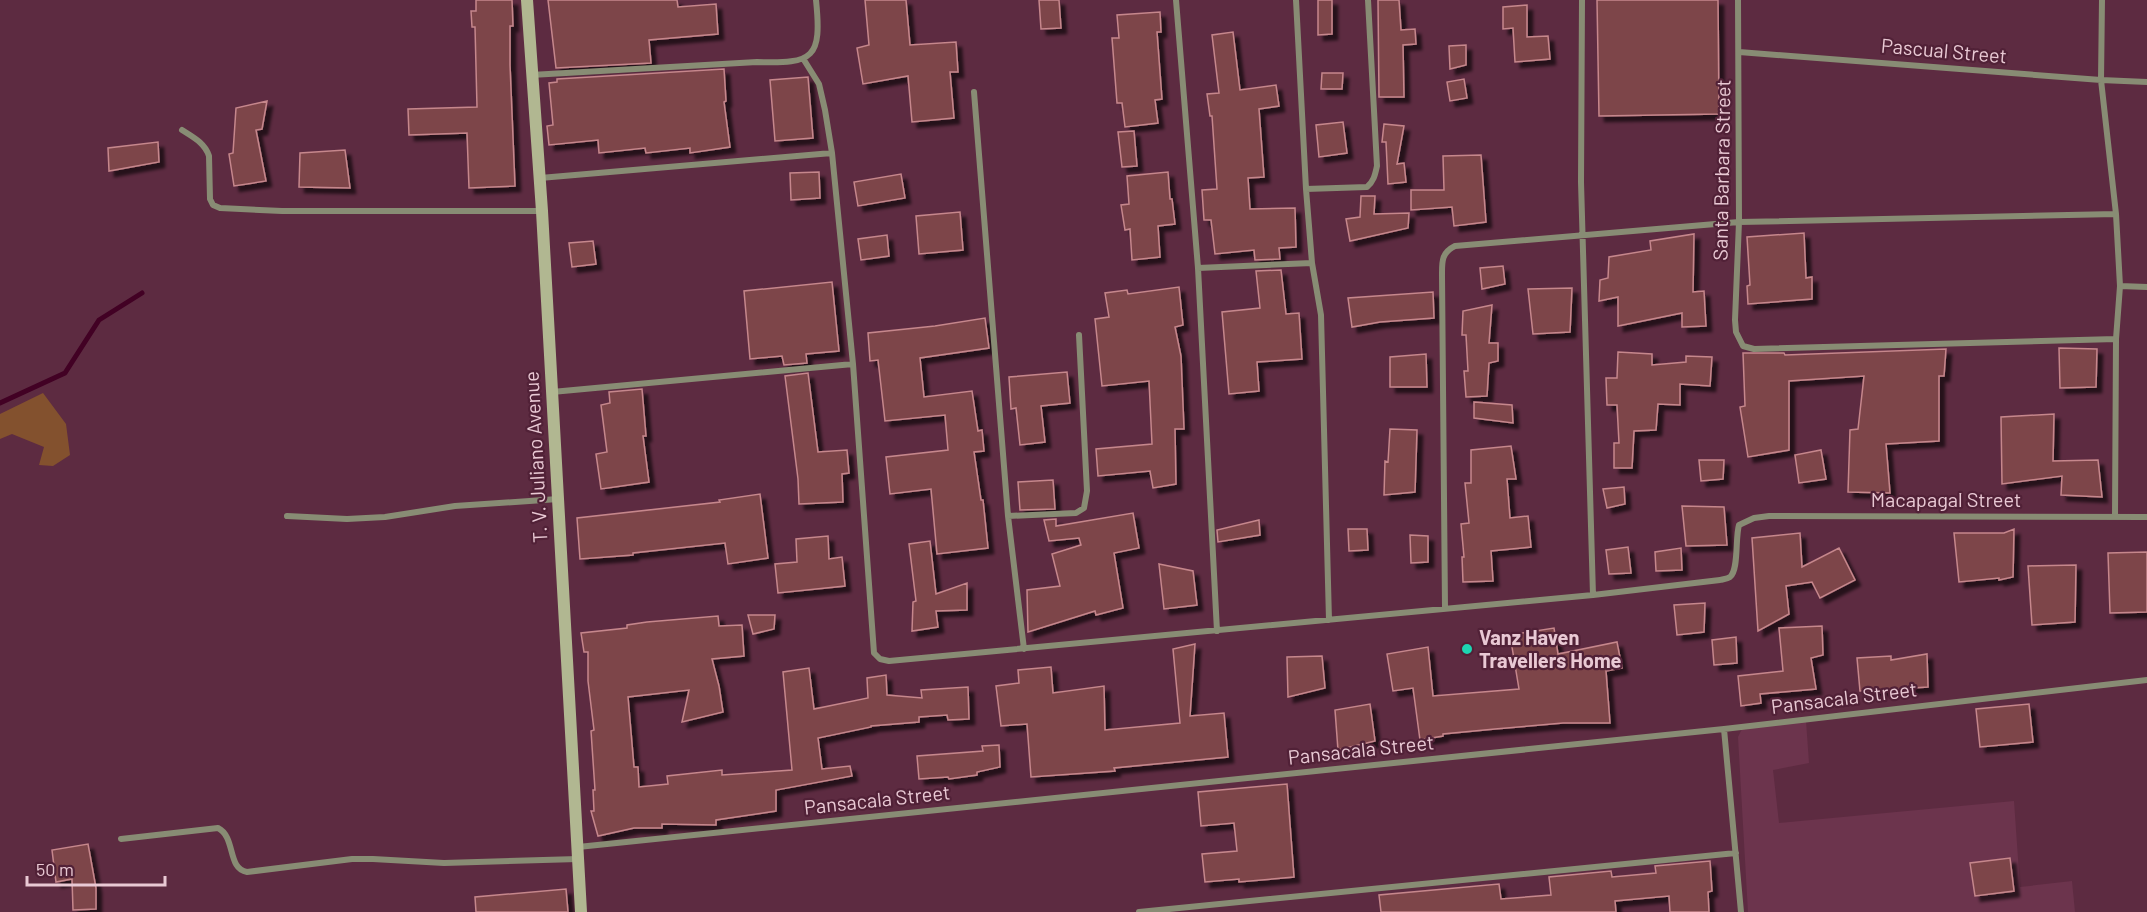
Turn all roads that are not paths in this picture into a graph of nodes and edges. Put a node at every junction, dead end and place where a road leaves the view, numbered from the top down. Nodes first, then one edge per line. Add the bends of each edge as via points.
1 (527, 0) edge
2 (816, 0) edge
3 (1176, 0) edge
4 (1296, 0) edge
5 (1368, 0) edge
6 (1582, 0) edge
7 (1738, 0) edge
8 (2102, 0) edge
9 (1739, 52) junction
10 (804, 60) junction
11 (531, 75) junction
12 (2101, 80) junction
13 (2147, 82) edge
14 (975, 92) dead end
15 (183, 130) dead end
16 (832, 153) junction
17 (539, 178) junction
18 (1306, 189) junction
19 (542, 211) junction
20 (2116, 214) junction
21 (1739, 222) junction
22 (1582, 236) junction
23 (1312, 264) junction
24 (1198, 268) junction
25 (2120, 286) junction
26 (2147, 287) edge
27 (1079, 335) dead end
28 (2116, 339) junction
29 (853, 364) junction
30 (552, 392) junction
31 (558, 499) junction
32 (287, 516) dead end
33 (1008, 516) junction
34 (2115, 517) junction
35 (2147, 517) edge
36 (1593, 595) junction
37 (1446, 608) junction
38 (1329, 620) junction
39 (1217, 631) junction
40 (1024, 649) junction
41 (2147, 680) edge
42 (1724, 729) junction
43 (121, 839) dead end
44 (577, 853) junction
45 (1736, 853) junction
46 (581, 912) edge
47 (1139, 912) edge
48 (1741, 912) edge

1 - 11 main road, T. V. Juliano Avenue
2 - 10 street via 817,42
3 - 24 street
4 - 18 street
5 - 18 street via 1375,175 1367,187
6 - 22 street
7 - 9 street, Santa Barbara Street
8 - 12 street
9 - 12 street, Pascual Street
9 - 21 street, Santa Barbara Street
10 - 11 street
10 - 16 street via 819,84
11 - 17 main road, T. V. Juliano Avenue
12 - 13 street, Pascual Street
12 - 20 street
14 - 33 street
15 - 19 street via 207,150 210,199 220,208 282,212
16 - 17 street
16 - 29 street
17 - 19 main road, T. V. Juliano Avenue
18 - 23 street
19 - 30 main road, T. V. Juliano Avenue
20 - 21 street
20 - 25 street
21 - 22 street
21 - 28 street, Santa Barbara Street via 1735,320 1743,346 1754,349
22 - 36 street
22 - 37 street via 1455,246 1443,256
23 - 24 street
23 - 38 street via 1321,315
24 - 39 street
25 - 26 street
25 - 28 street
27 - 33 street via 1087,490 1084,508 1077,513
28 - 34 street
29 - 30 street
29 - 40 street via 874,653 888,661
30 - 31 main road, T. V. Juliano Avenue
31 - 32 street via 455,506 385,517
31 - 44 main road, T. V. Juliano Avenue
33 - 40 street
34 - 35 street, Macapagal Street
34 - 36 street, Macapagal Street via 1768,516 1739,525 1735,569 1730,577
36 - 37 street
37 - 38 street
38 - 39 street
39 - 40 street
41 - 42 street, Pansacala Street
42 - 44 street, Pansacala Street
42 - 45 street
43 - 44 street, Pansacala Street via 218,828 229,840 236,866 247,872 352,859 444,863
44 - 46 main road, T. V. Juliano Avenue
45 - 47 street
45 - 48 street

